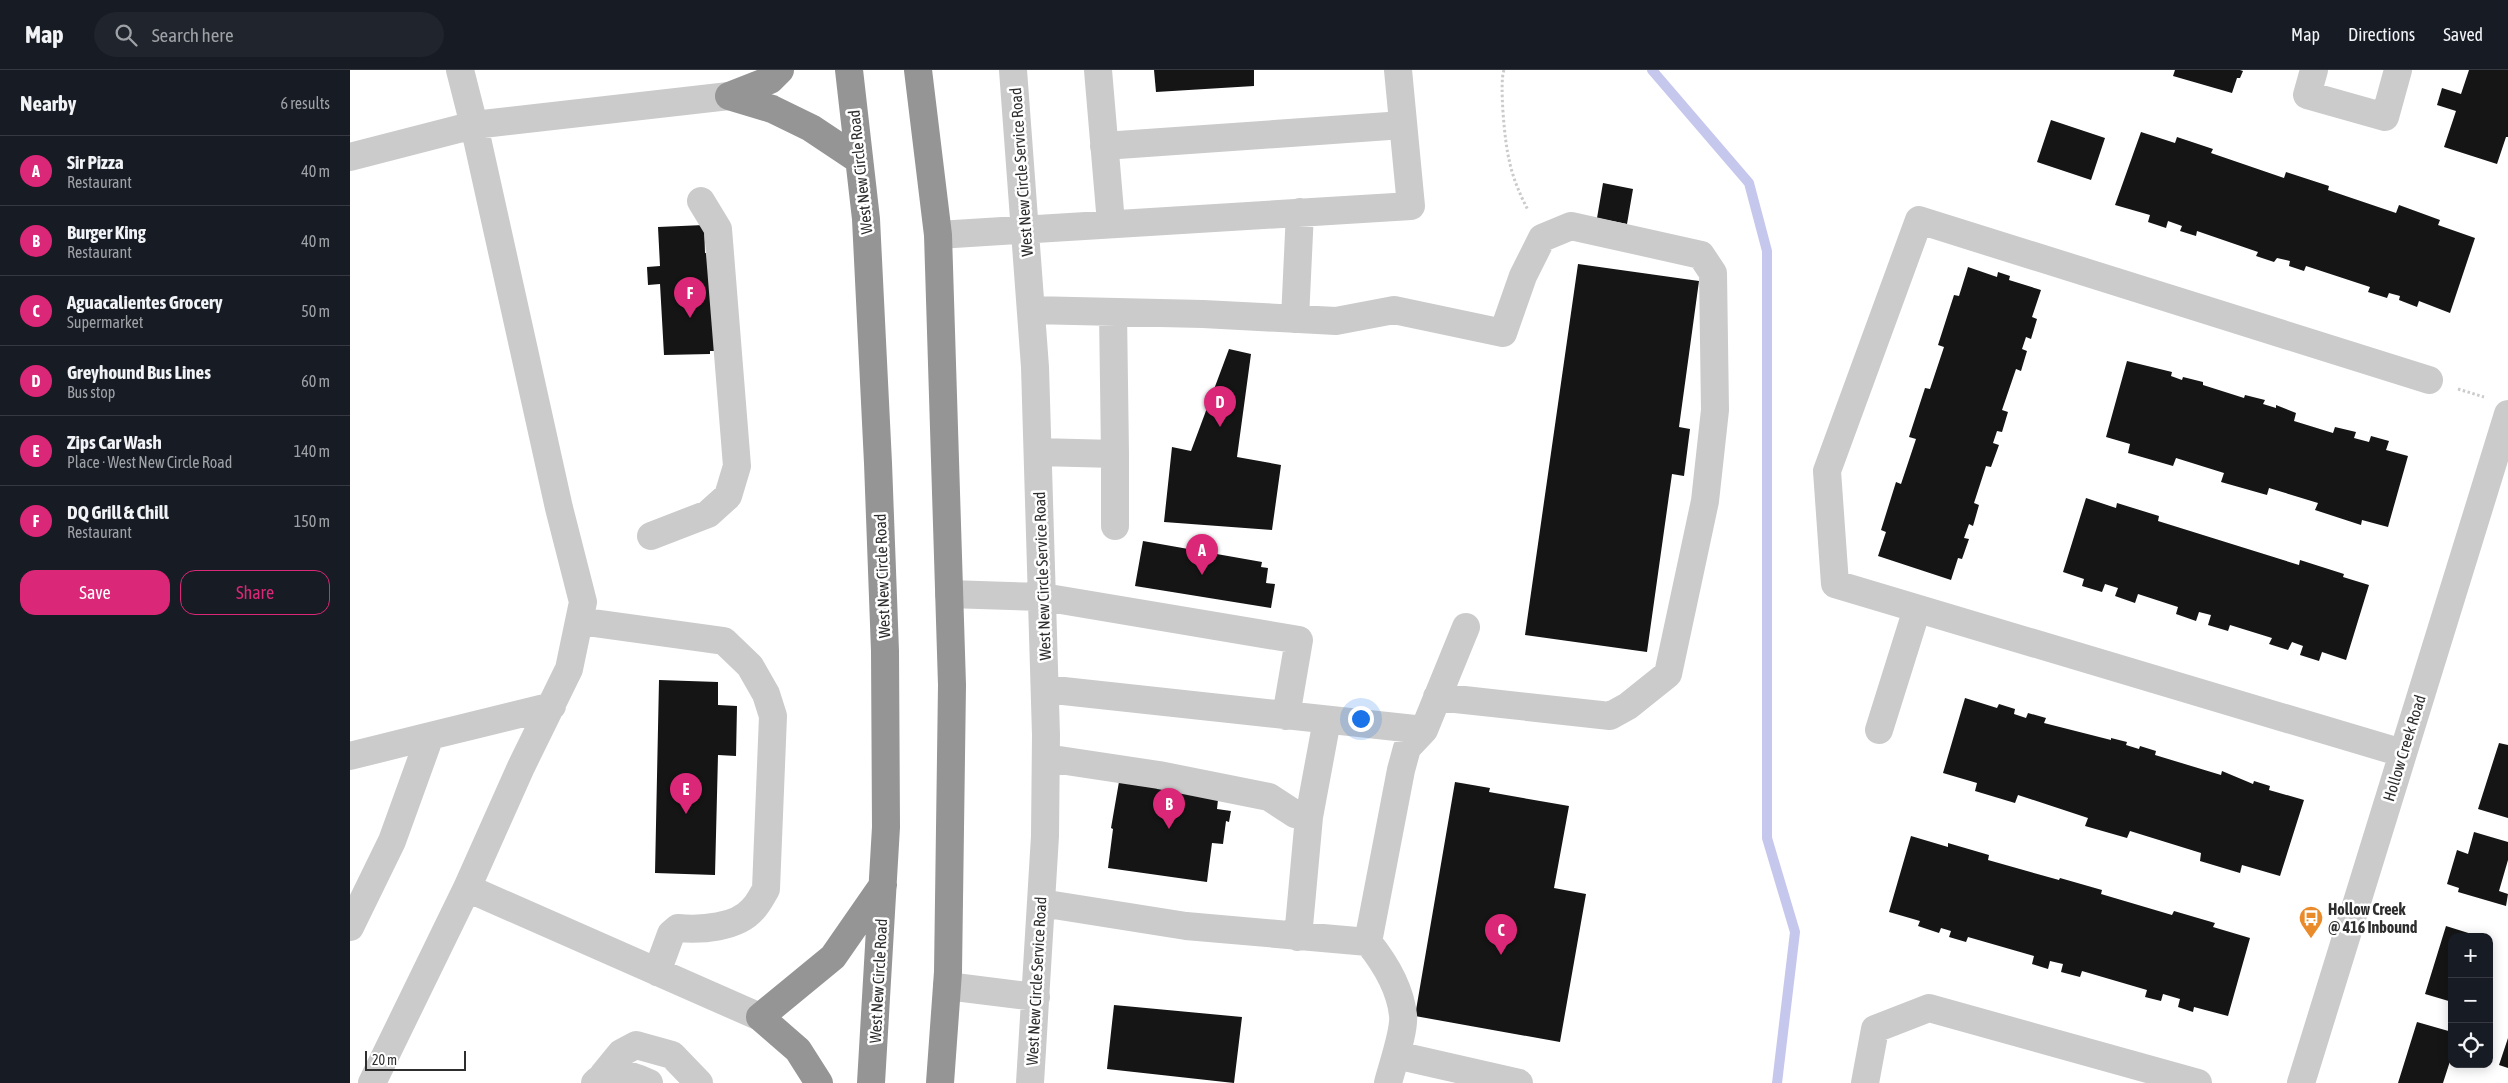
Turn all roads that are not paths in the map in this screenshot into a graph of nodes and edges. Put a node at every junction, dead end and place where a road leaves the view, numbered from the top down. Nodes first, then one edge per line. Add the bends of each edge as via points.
1 (460, 70) edge
2 (780, 70) edge
3 (849, 70) edge
4 (918, 70) edge
5 (1013, 70) edge
6 (1098, 70) edge
7 (1398, 70) edge
8 (2314, 70) edge
9 (2398, 70) edge
10 (729, 96) junction
11 (474, 125) junction
12 (1403, 125) junction
13 (1104, 146) junction
14 (350, 157) edge
15 (859, 160) junction
16 (701, 201) dead end
17 (1300, 212) junction
18 (1111, 223) junction
19 (1026, 228) junction
20 (938, 235) junction
21 (1031, 310) junction
22 (1113, 312) junction
23 (1296, 319) junction
24 (2429, 380) road end
25 (2499, 407) edge
26 (1038, 452) junction
27 (1116, 454) junction
28 (1115, 526) dead end
29 (651, 536) dead end
30 (949, 594) junction
31 (1042, 597) junction
32 (1917, 609) junction
33 (579, 621) junction
34 (1466, 627) dead end
35 (1045, 689) junction
36 (1437, 697) junction
37 (552, 706) junction
38 (1286, 716) junction
39 (1327, 720) junction
40 (1424, 730) junction
41 (1879, 730) dead end
42 (430, 736) junction
43 (2402, 753) junction
44 (350, 756) edge
45 (1046, 758) junction
46 (1309, 817) junction
47 (883, 885) junction
48 (467, 888) junction
49 (1041, 902) junction
50 (350, 928) edge
51 (1298, 937) junction
52 (1368, 942) junction
53 (657, 972) junction
54 (947, 986) junction
55 (1036, 997) junction
56 (760, 1017) junction
57 (1396, 1055) junction
58 (599, 1079) edge
59 (372, 1083) edge
60 (650, 1083) edge
61 (699, 1083) edge
62 (819, 1083) edge
63 (871, 1083) edge
64 (940, 1083) edge
65 (1030, 1083) edge
66 (1388, 1083) edge
67 (1519, 1083) edge
68 (1865, 1083) edge
69 (2198, 1083) edge
70 (2301, 1083) edge

1 - 11 street
2 - 10 highway via 770,80
3 - 15 highway, West New Circle Road
4 - 20 highway
5 - 19 street, West New Circle Service Road
6 - 13 street
7 - 12 street
8 - 9 street via 2307,95 2385,117
10 - 11 street
10 - 15 highway via 772,109 811,128
11 - 14 street
11 - 33 street via 583,602
12 - 13 street
12 - 17 street via 1411,206
13 - 18 street
15 - 47 highway, West New Circle Road via 866,219 884,641 886,827
16 - 29 street via 718,229 736,466 728,496 708,514
17 - 18 street
17 - 23 street
18 - 19 street
19 - 20 street
19 - 21 street, West New Circle Service Road
20 - 30 highway
21 - 22 street
21 - 26 street, West New Circle Service Road
22 - 23 street
22 - 27 street
23 - 36 street via 1336,321 1394,310 1503,333 1523,276 1542,238 1571,226 1701,255 1713,273 1716,410 1705,500 1668,674 1610,716
24 - 32 street via 1919,220 1827,471 1835,584
25 - 43 street, Hollow Creek Road
26 - 27 street
26 - 31 street, West New Circle Service Road
27 - 28 street
30 - 31 street
30 - 54 highway via 952,796
31 - 35 street, West New Circle Service Road
31 - 38 street via 1300,640
32 - 41 street
32 - 43 street
33 - 37 street via 569,668
33 - 53 street via 724,641 750,666 766,694 773,716 766,889 752,910 728,924 698,930 678,928 671,934
34 - 36 street
35 - 38 street
35 - 45 street, West New Circle Service Road
36 - 40 street
37 - 42 street
37 - 48 street
38 - 39 street
39 - 40 street
39 - 46 street
40 - 52 street via 1407,748 1401,770
42 - 44 street
42 - 50 street via 392,841
43 - 70 street, Hollow Creek Road
45 - 46 street via 1269,797 1295,814
45 - 49 street, West New Circle Service Road
46 - 51 street
47 - 56 highway via 833,957
47 - 63 highway, West New Circle Road
48 - 53 street
48 - 59 street
49 - 51 street via 1186,926
49 - 55 street, West New Circle Service Road
51 - 52 street
52 - 57 street via 1386,965 1404,1016
53 - 56 street
54 - 55 street
54 - 64 highway
55 - 65 street, West New Circle Service Road
56 - 62 highway via 798,1050
57 - 66 street
57 - 67 street
58 - 60 street via 610,1073
58 - 61 street via 620,1053 636,1045 672,1055
68 - 69 street via 1875,1029 1929,1008

